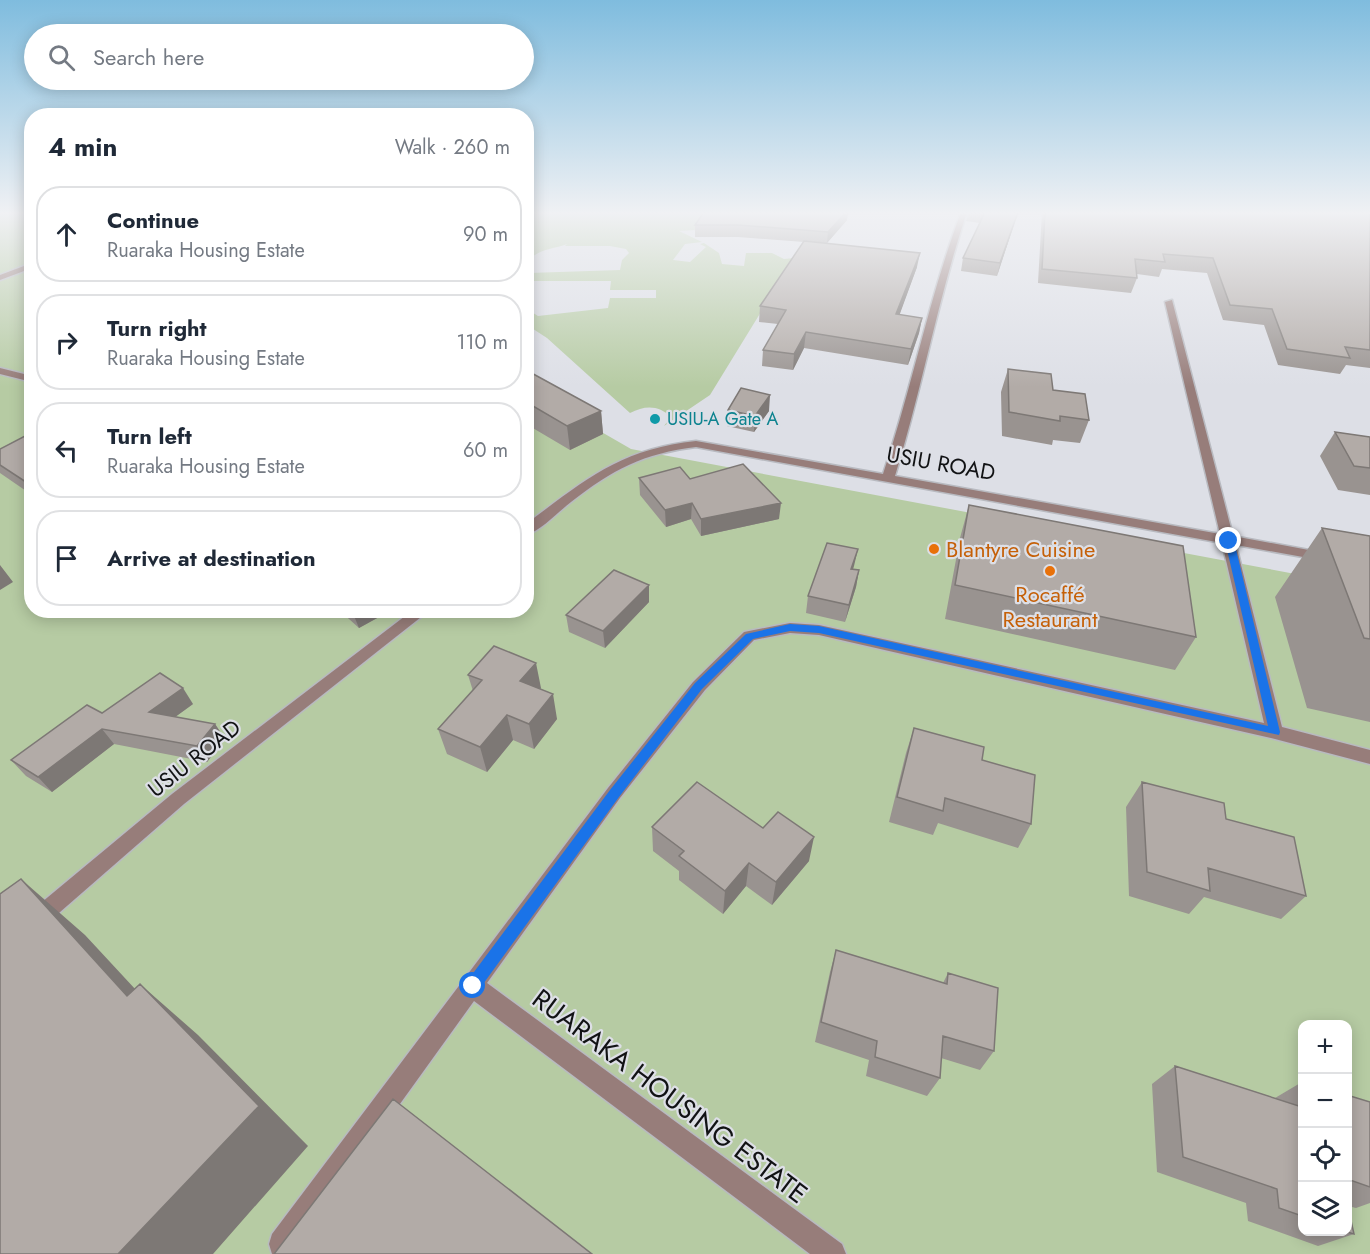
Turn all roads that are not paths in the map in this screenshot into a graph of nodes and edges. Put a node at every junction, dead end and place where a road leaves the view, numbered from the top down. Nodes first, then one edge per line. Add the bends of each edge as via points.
1 (18, 271) edge
2 (945, 271) edge
3 (0, 278) edge
4 (1169, 302) dead end
5 (0, 370) edge
6 (24, 378) edge
7 (888, 478) junction
8 (534, 525) edge
9 (1229, 541) junction
10 (1335, 559) edge
11 (413, 618) edge
12 (1275, 732) junction
13 (1370, 758) edge
14 (27, 927) edge
15 (473, 986) junction
16 (282, 1244) edge
17 (832, 1254) edge

1 - 3 street
2 - 7 street
4 - 9 street
5 - 6 street
7 - 8 street, USIU ROAD via 713,446 656,444 599,475
7 - 9 street, USIU ROAD
9 - 10 street, USIU ROAD
9 - 12 street
11 - 14 street, USIU ROAD via 178,799
12 - 13 street
12 - 15 street via 819,630 790,628 750,636 692,695 614,793
15 - 16 street
15 - 17 street, RUARAKA HOUSING ESTATE

